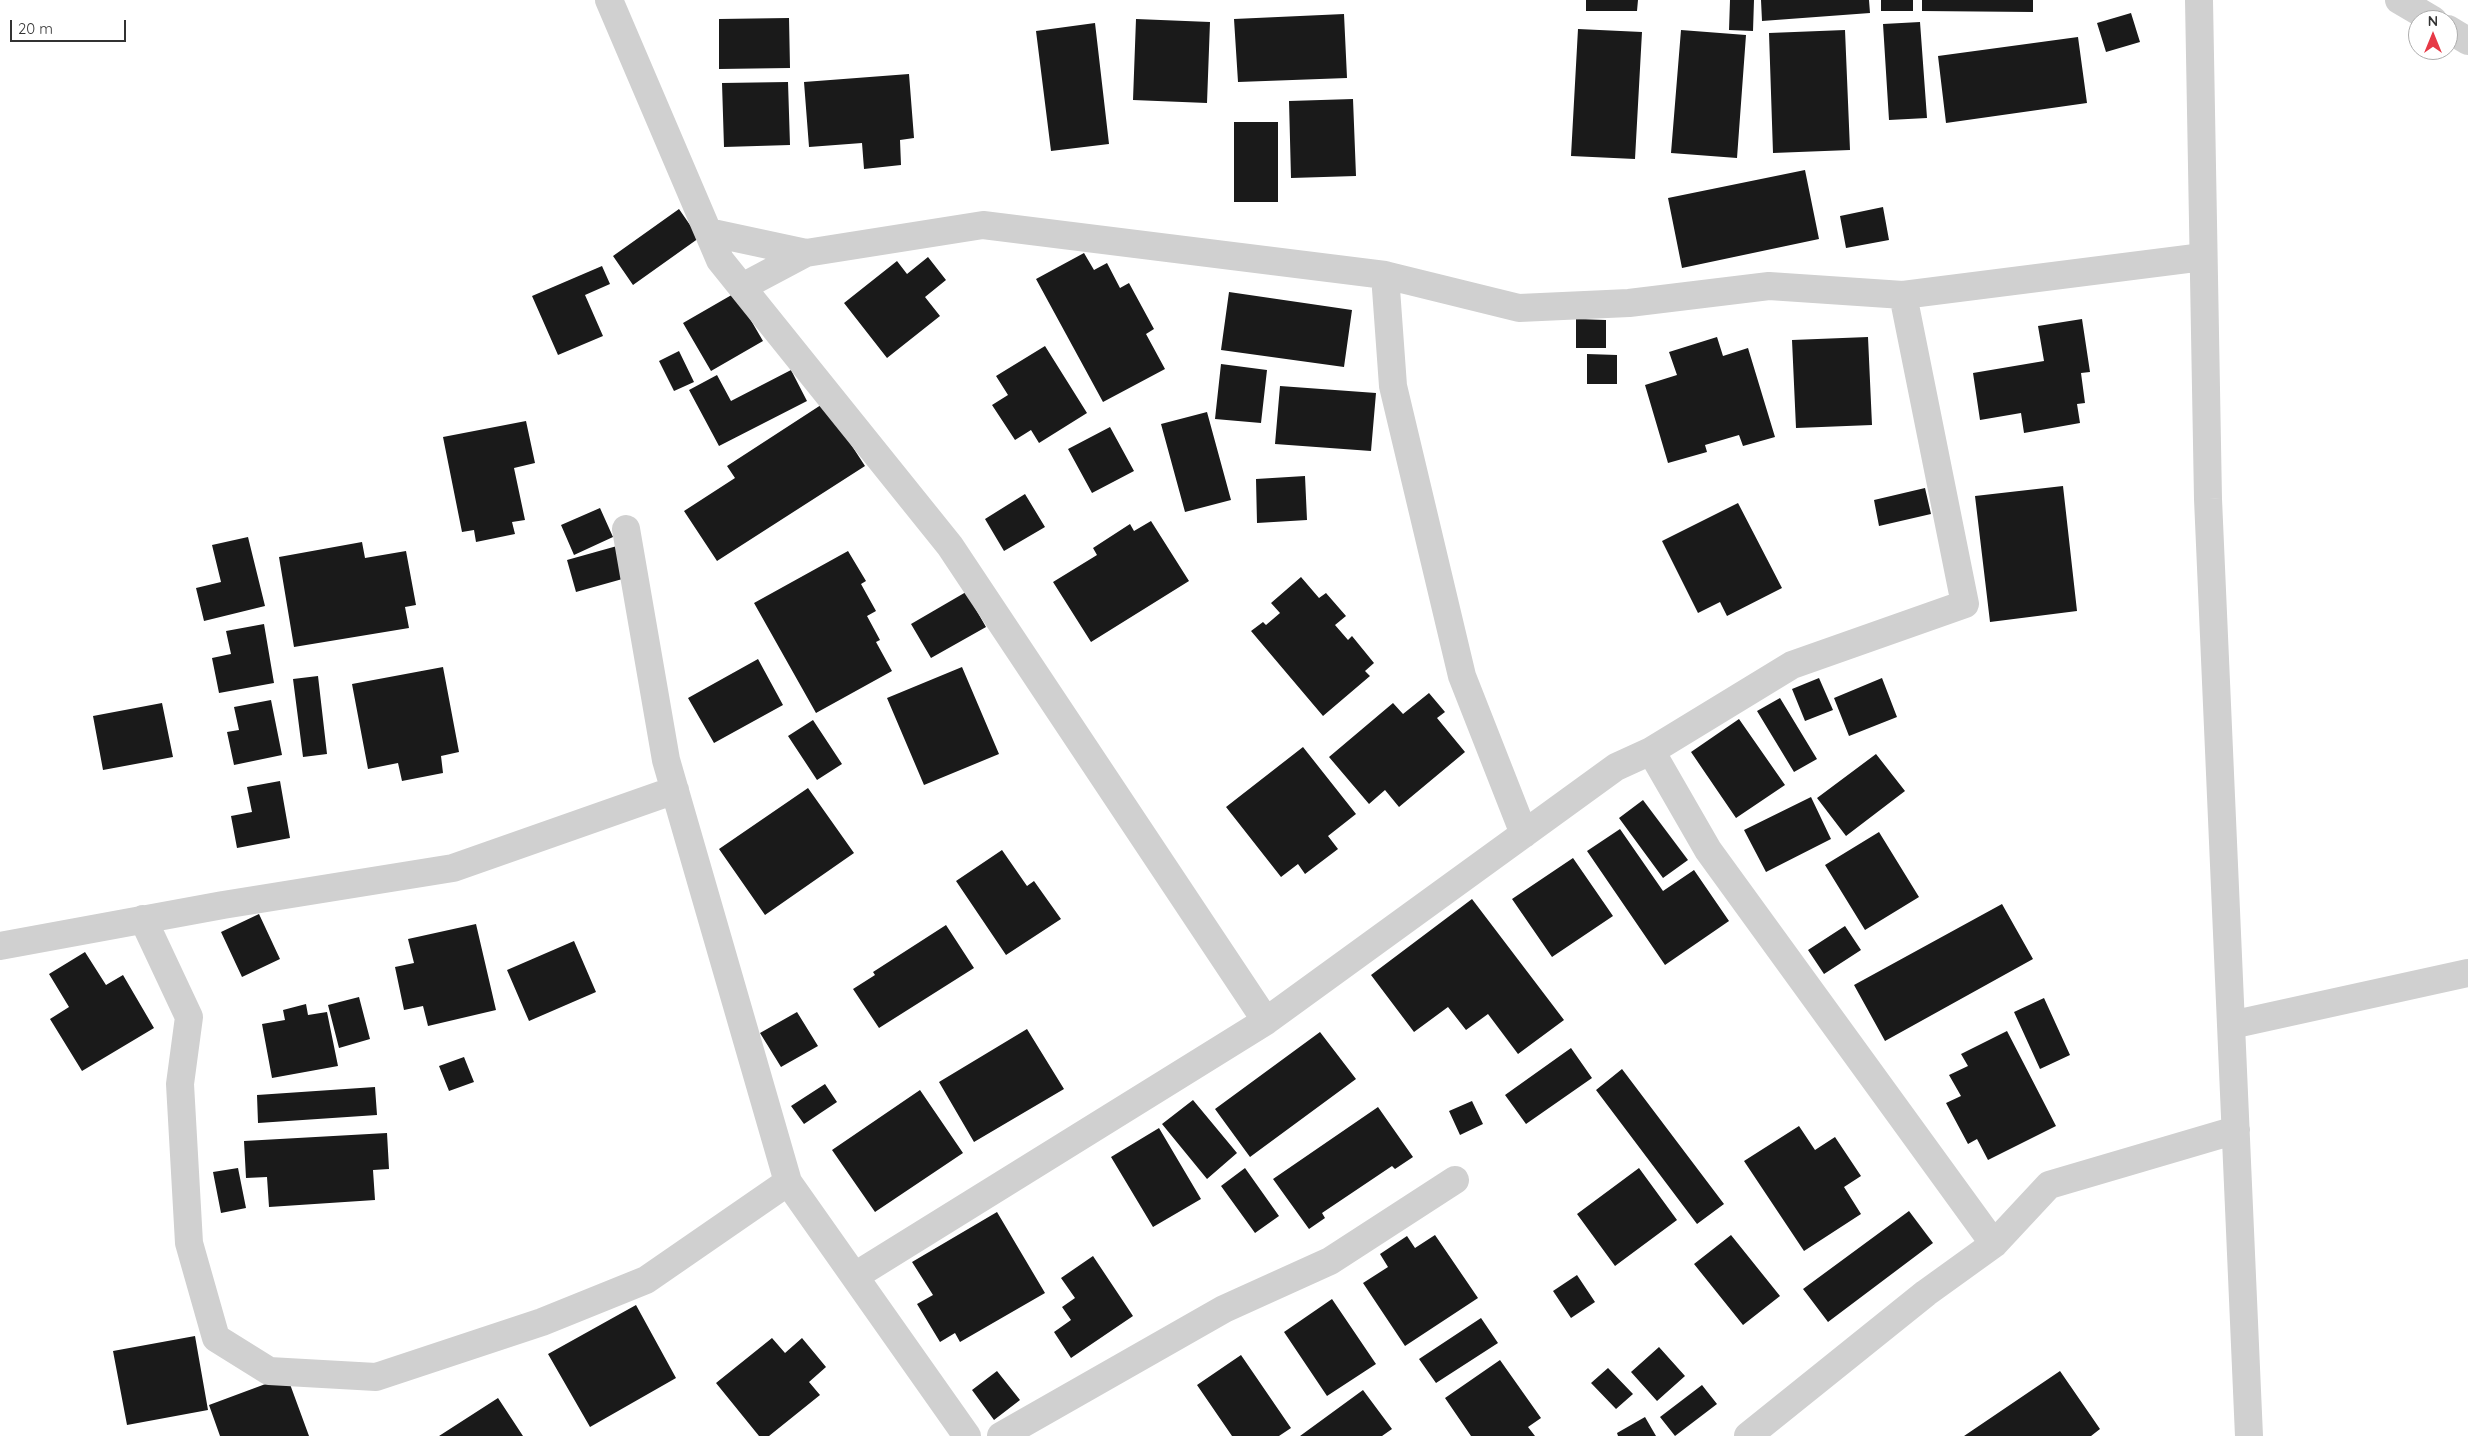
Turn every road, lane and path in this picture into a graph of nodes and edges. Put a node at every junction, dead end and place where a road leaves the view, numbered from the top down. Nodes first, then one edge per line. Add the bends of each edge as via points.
1 (609, 0) edge
2 (2199, 0) edge
3 (2399, 0) edge
4 (2416, 10) edge
5 (708, 232) junction
6 (806, 253) junction
7 (2203, 257) junction
8 (1385, 275) junction
9 (742, 287) junction
10 (1903, 296) junction
11 (626, 530) dead end
12 (1650, 750) junction
13 (674, 790) junction
14 (1524, 834) junction
15 (143, 919) junction
16 (0, 946) edge
17 (2468, 974) edge
18 (1266, 1021) junction
19 (2231, 1025) junction
20 (2236, 1130) junction
21 (1455, 1180) dead end
22 (788, 1182) junction
23 (1994, 1244) junction
24 (855, 1276) junction
25 (967, 1436) edge
26 (1001, 1436) edge
27 (1748, 1436) edge
28 (2249, 1436) edge

1 - 5 street
2 - 7 street
3 - 4 street
5 - 6 street
5 - 9 street via 720,260
6 - 8 street via 983,225
6 - 9 street
7 - 10 street
7 - 19 street via 2208,499
8 - 10 street via 1520,308 1629,303 1769,286
8 - 14 street via 1393,386 1462,676
9 - 18 street via 950,546
10 - 12 street via 1965,604 1792,666
11 - 13 street
12 - 14 street via 1616,767
12 - 23 street via 1708,850
13 - 15 street via 453,868
13 - 22 street
14 - 18 street
15 - 16 street
15 - 22 street via 189,1017 180,1084 189,1243 216,1338 269,1371 376,1377 542,1322 646,1280
17 - 19 street
18 - 24 street
19 - 20 street
20 - 23 street via 2049,1185
20 - 28 street
21 - 26 street via 1330,1261 1224,1309
22 - 24 street
23 - 27 street via 1926,1293
24 - 25 street

